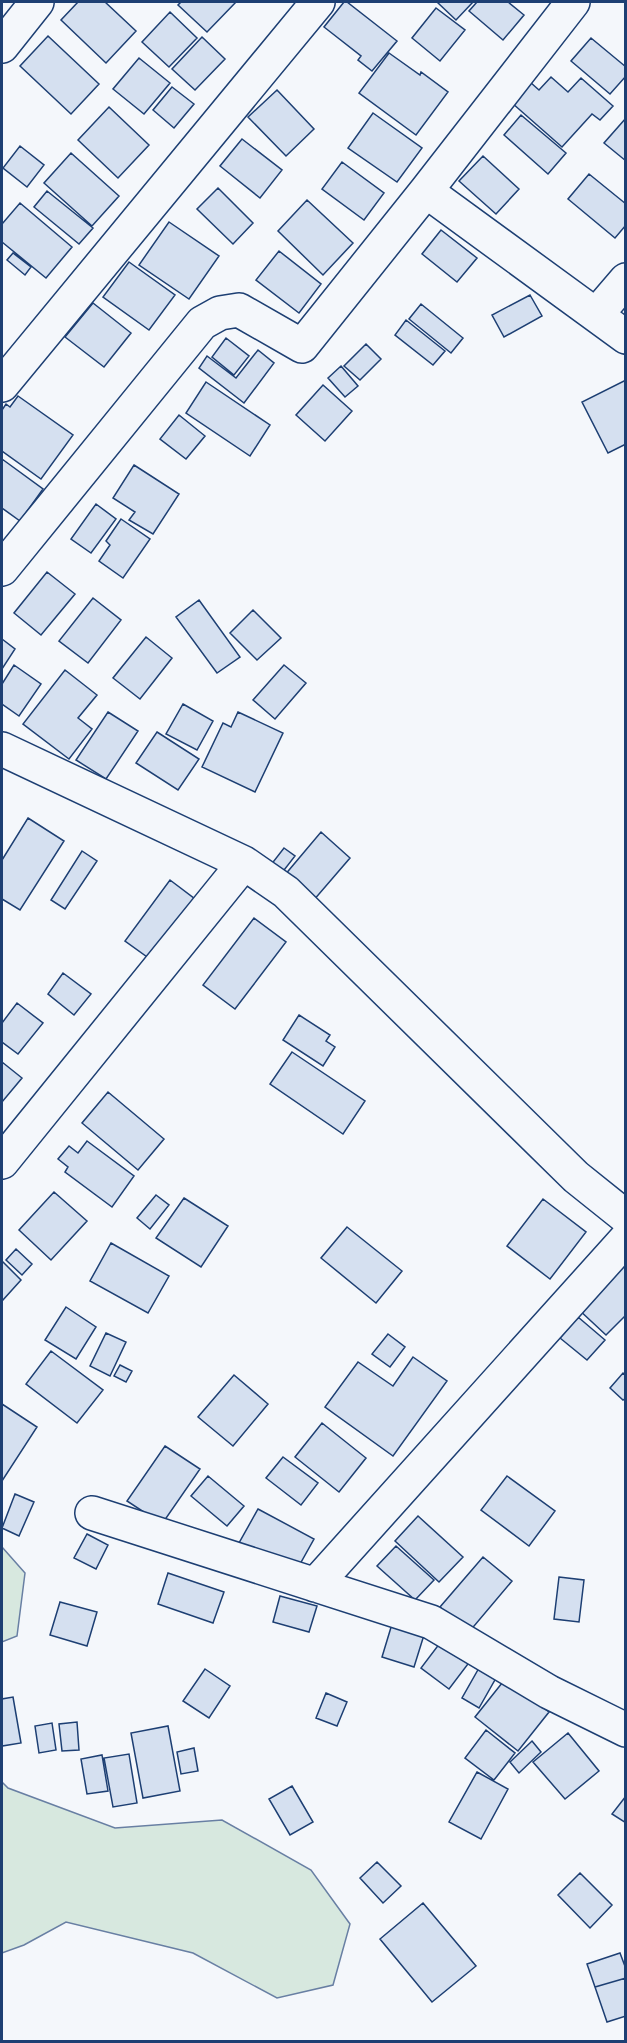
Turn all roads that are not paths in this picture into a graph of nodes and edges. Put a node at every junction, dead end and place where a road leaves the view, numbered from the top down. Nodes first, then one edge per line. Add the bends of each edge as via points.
1 (37, 2) edge
2 (318, 2) edge
3 (573, 2) edge
4 (2, 46) edge
5 (426, 191) junction
6 (626, 280) edge
7 (596, 315) junction
8 (626, 337) edge
9 (2, 385) edge
10 (2, 569) edge
11 (5, 755) edge
12 (244, 862) junction
13 (2, 1162) edge
14 (626, 1217) edge
15 (626, 1239) edge
16 (92, 1513) dead end
17 (315, 1585) junction
18 (626, 1730) edge

1 - 4 street
2 - 9 street
3 - 5 street
5 - 7 street
5 - 10 street via 302,346 239,310 220,313 202,322
6 - 7 street
7 - 8 street
11 - 12 street
12 - 13 street
12 - 14 street via 286,892 576,1177
15 - 17 street
16 - 17 street
17 - 18 street via 431,1622 549,1692

